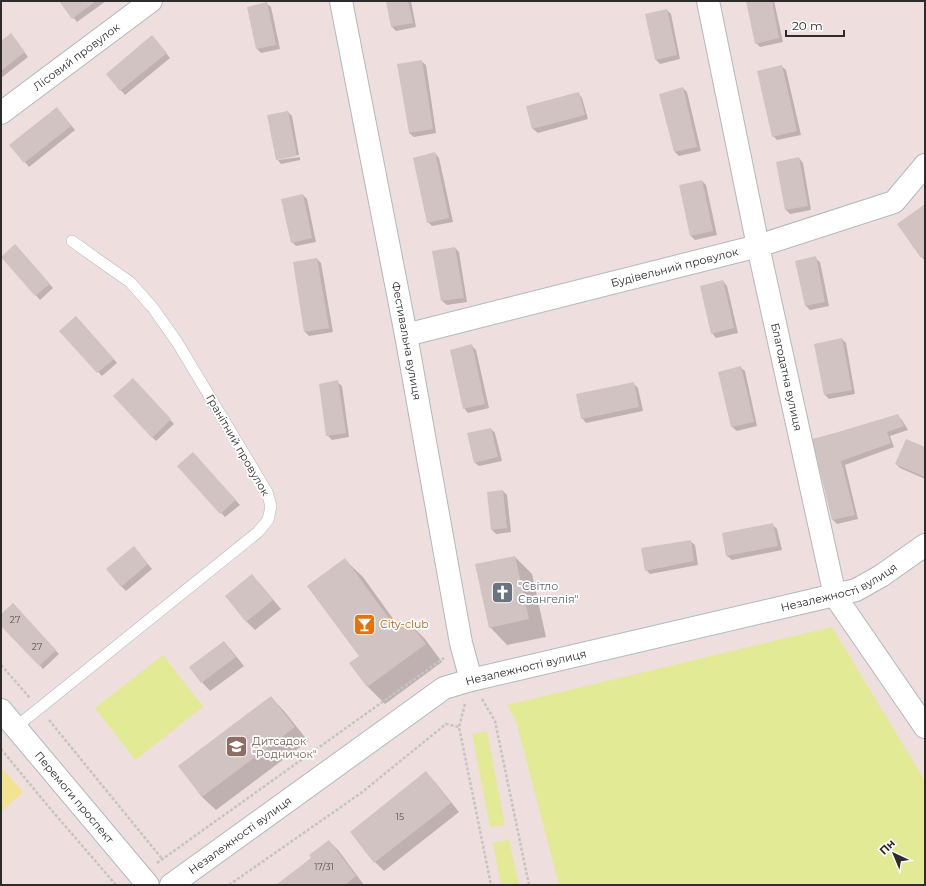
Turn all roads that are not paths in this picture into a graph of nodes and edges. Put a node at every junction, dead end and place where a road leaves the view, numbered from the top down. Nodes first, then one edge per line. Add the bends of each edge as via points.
1 (151, 1) edge
2 (341, 1) edge
3 (708, 1) edge
4 (1, 113) edge
5 (925, 165) edge
6 (72, 241) dead end
7 (758, 246) junction
8 (406, 336) junction
9 (925, 545) edge
10 (834, 596) junction
11 (471, 680) junction
12 (1, 710) edge
13 (16, 727) junction
14 (925, 727) edge
15 (144, 880) edge
16 (175, 882) edge

1 - 4 street, Лісовий провулок
2 - 8 street, Фестивальна вулиця
3 - 7 street, Благодатна вулиця
5 - 7 street, Будівельний провулок via 894,202
6 - 13 lane, Гранітний провулок via 130,282 153,308 177,342 267,492 271,506 268,520 258,532
7 - 8 street, Будівельний провулок
7 - 10 street, Благодатна вулиця
8 - 11 street, Фестивальна вулиця via 461,643
9 - 10 street, Незалежності вулиця via 881,576 856,590
10 - 11 street, Незалежності вулиця
10 - 14 street, Благодатна вулиця
11 - 16 street, Незалежності вулиця via 444,688
12 - 13 street, Перемоги проспект
13 - 15 street, Перемоги проспект

